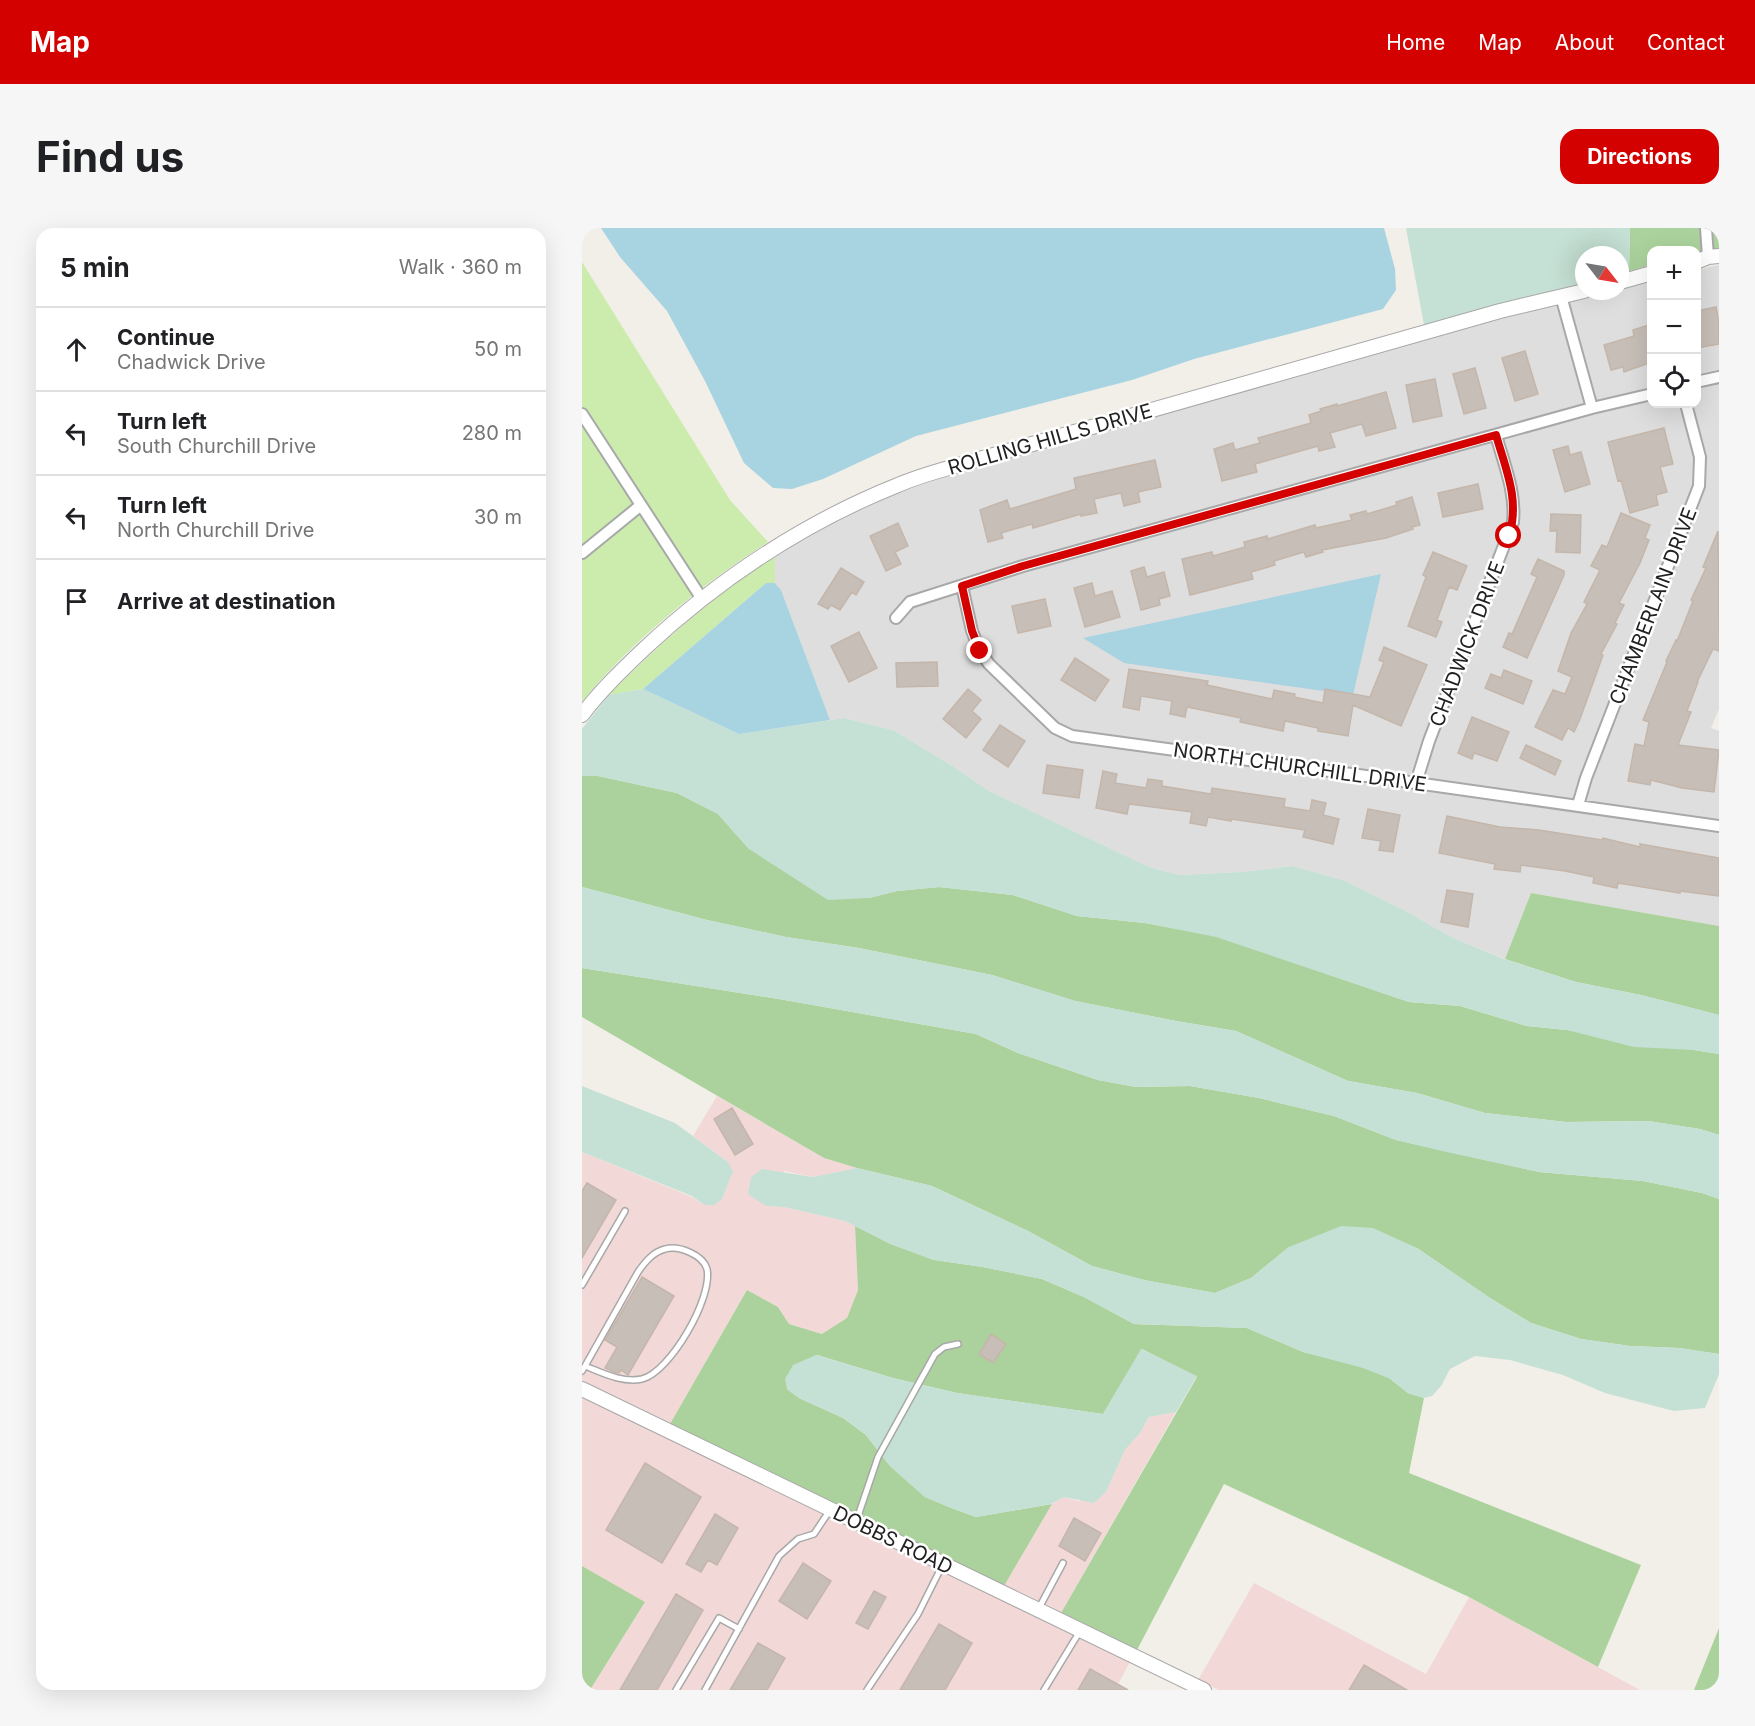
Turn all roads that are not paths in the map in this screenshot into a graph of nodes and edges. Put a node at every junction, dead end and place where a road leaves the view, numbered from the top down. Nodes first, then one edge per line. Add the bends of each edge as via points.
1 (1706, 228) edge
2 (1708, 259) edge
3 (1647, 274) edge
4 (1629, 279) edge
5 (1575, 293) edge
6 (1561, 296) junction
7 (1719, 377) edge
8 (1701, 381) edge
9 (1647, 395) edge
10 (1592, 408) junction
11 (1687, 408) edge
12 (582, 414) edge
13 (1496, 435) junction
14 (641, 505) junction
15 (582, 553) edge
16 (962, 586) junction
17 (702, 599) junction
18 (896, 618) dead end
19 (582, 716) edge
20 (1416, 783) junction
21 (1578, 805) junction
22 (1719, 826) edge
23 (625, 1211) dead end
24 (582, 1285) edge
25 (958, 1344) dead end
26 (583, 1368) edge
27 (582, 1389) edge
28 (831, 1509) junction
29 (856, 1522) junction
30 (1063, 1563) dead end
31 (943, 1564) junction
32 (1038, 1610) junction
33 (739, 1629) junction
34 (1081, 1630) junction
35 (676, 1690) edge
36 (705, 1690) edge
37 (867, 1690) edge
38 (1044, 1690) edge
39 (1204, 1690) edge

1 - 2 street
3 - 4 street
5 - 6 street, ROLLING HILLS DRIVE
6 - 10 street
6 - 17 street, ROLLING HILLS DRIVE via 976,459 900,484 786,540
7 - 8 street
9 - 10 street
10 - 13 street
11 - 21 street, CHAMBERLAIN DRIVE via 1700,457 1699,486
12 - 14 street
13 - 16 street
13 - 20 street, CHADWICK DRIVE via 1513,493 1514,522
14 - 15 street
14 - 17 street
16 - 18 street via 910,602
16 - 20 street, NORTH CHURCHILL DRIVE via 972,631 989,664 1055,728 1072,736
17 - 19 street, ROLLING HILLS DRIVE via 628,665
20 - 21 street, NORTH CHURCHILL DRIVE
21 - 22 street, NORTH CHURCHILL DRIVE
23 - 24 lane
25 - 29 lane via 935,1354 878,1457
26 - 26 lane via 644,1263 667,1248 687,1251 702,1259 708,1280 705,1297 681,1342 660,1368 644,1378 630,1380
27 - 28 street, DOBBS ROAD
28 - 29 street, DOBBS ROAD
28 - 33 lane via 814,1534 798,1539 779,1556
29 - 31 street, DOBBS ROAD
30 - 32 lane
31 - 32 street, DOBBS ROAD
31 - 37 lane via 918,1614
32 - 34 street, DOBBS ROAD
33 - 35 lane via 719,1618
33 - 36 lane
34 - 38 lane
34 - 39 street, DOBBS ROAD

